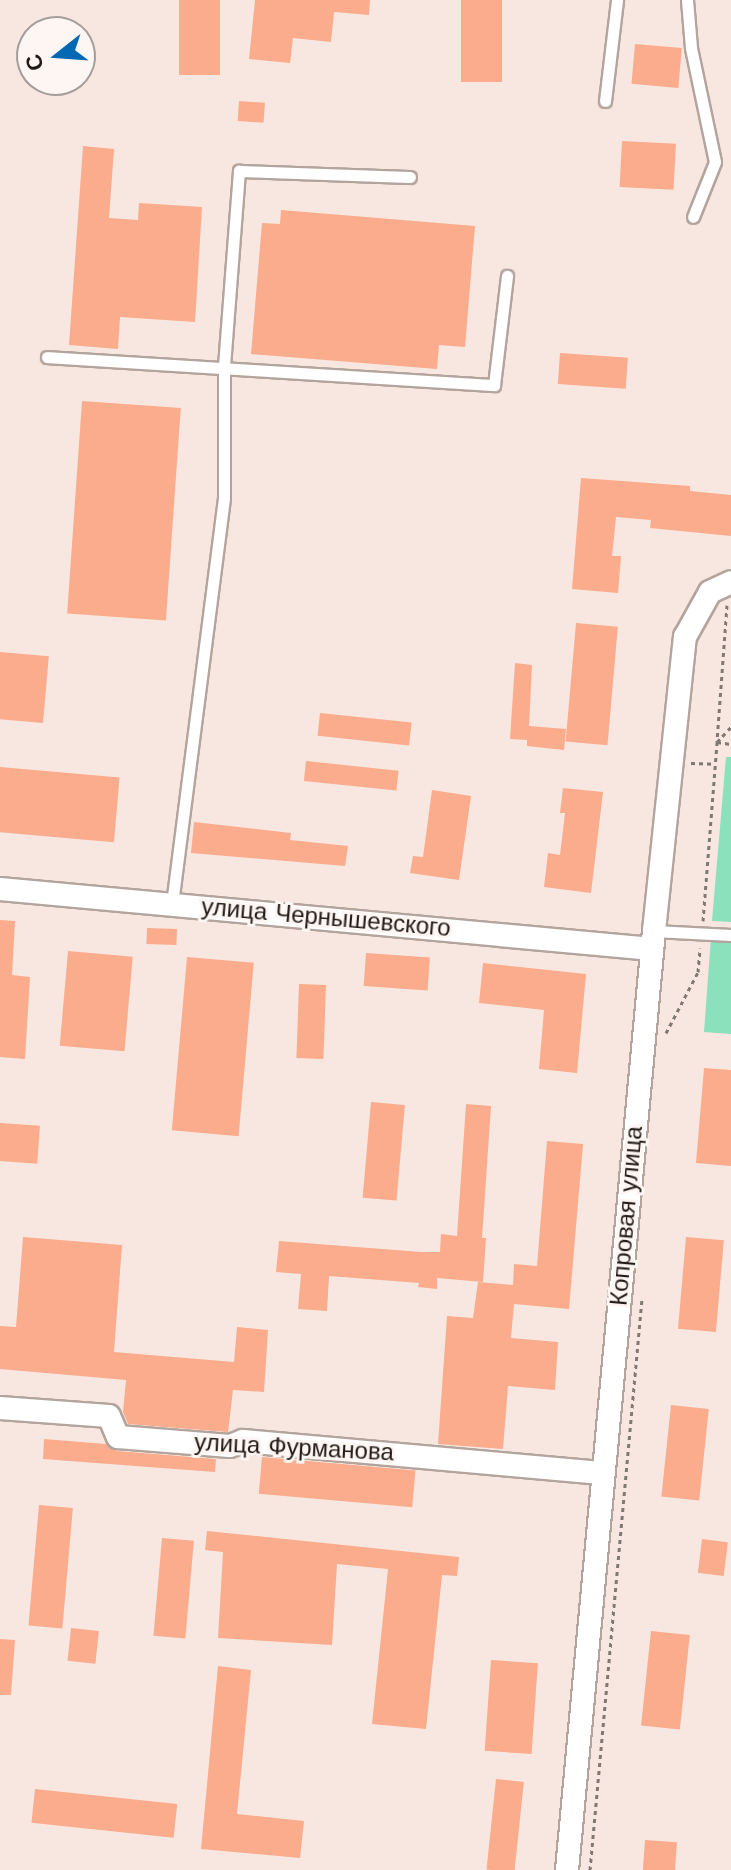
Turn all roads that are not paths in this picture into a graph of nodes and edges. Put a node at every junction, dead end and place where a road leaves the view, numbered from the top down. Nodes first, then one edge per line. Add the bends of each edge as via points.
1 (617, 0) edge
2 (687, 0) edge
3 (605, 101) dead end
4 (410, 177) dead end
5 (693, 217) dead end
6 (507, 276) dead end
7 (47, 357) dead end
8 (224, 366) junction
9 (730, 582) edge
10 (0, 889) edge
11 (172, 904) junction
12 (731, 935) edge
13 (653, 940) junction
14 (0, 1408) edge
15 (602, 1473) junction
16 (567, 1870) edge

1 - 3 lane
2 - 5 lane via 691,48 715,162
4 - 8 lane via 239,171
6 - 8 lane via 494,385
7 - 8 lane
8 - 11 lane via 224,498
9 - 13 street, Копровая улица via 710,592 685,637
10 - 11 street, улица Чернышевского
11 - 13 street, улица Чернышевского
12 - 13 lane
13 - 15 street, Копровая улица
14 - 15 street, улица Фурманова via 109,1416 118,1437 230,1446 243,1441
15 - 16 street, Копровая улица

